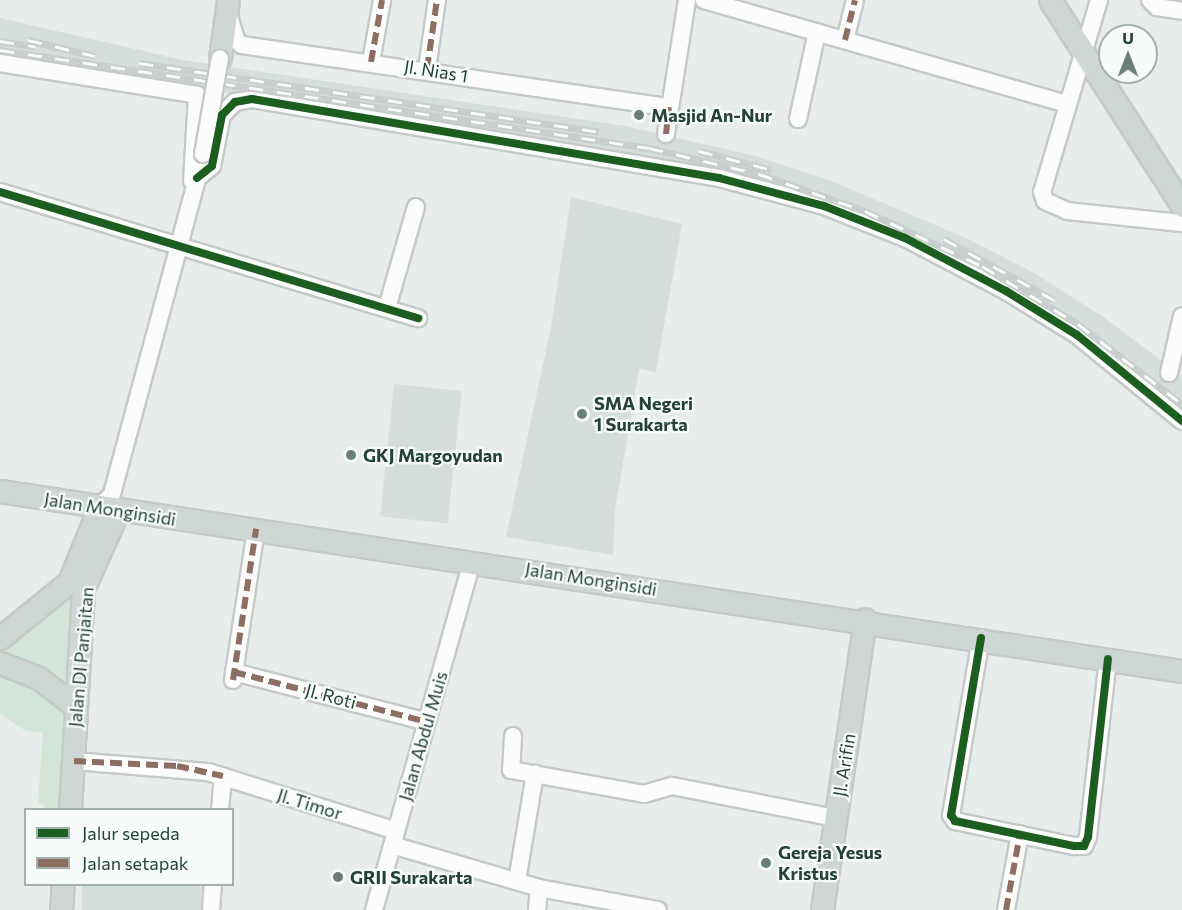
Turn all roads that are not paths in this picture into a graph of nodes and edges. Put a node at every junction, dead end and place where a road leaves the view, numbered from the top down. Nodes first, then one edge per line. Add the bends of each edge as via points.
1 (382, 0) edge
2 (437, 0) edge
3 (687, 0) edge
4 (704, 0) edge
5 (855, 0) edge
6 (1050, 0) edge
7 (1099, 0) edge
8 (1150, 0) edge
9 (227, 5) edge
10 (1182, 11) edge
11 (816, 32) junction
12 (844, 40) junction
13 (1082, 50) junction
14 (220, 58) joint
15 (371, 62) junction
16 (0, 63) edge
17 (427, 69) junction
18 (1066, 104) junction
19 (669, 107) junction
20 (798, 119) dead end
21 (666, 134) dead end
22 (196, 182) junction
23 (0, 192) edge
24 (1182, 206) edge
25 (416, 207) dead end
26 (1182, 223) edge
27 (181, 244) junction
28 (387, 308) junction
29 (1182, 316) edge
30 (418, 318) dead end
31 (1169, 373) dead end
32 (1182, 421) edge
33 (0, 491) edge
34 (110, 504) junction
35 (256, 530) junction
36 (472, 561) junction
37 (76, 586) junction
38 (865, 619) junction
39 (0, 638) edge
40 (981, 638) junction
41 (1108, 660) junction
42 (0, 663) edge
43 (1182, 671) edge
44 (75, 706) junction
45 (427, 722) junction
46 (513, 736) dead end
47 (74, 761) junction
48 (536, 774) junction
49 (223, 776) junction
50 (70, 808) edge
51 (220, 808) edge
52 (836, 819) junction
53 (1020, 834) junction
54 (394, 838) junction
55 (518, 881) junction
56 (63, 886) edge
57 (213, 886) edge
58 (539, 888) junction
59 (61, 910) edge
60 (211, 910) edge
61 (374, 910) edge
62 (537, 910) edge
63 (658, 910) edge
64 (822, 910) edge
65 (1006, 910) edge

1 - 15 street
2 - 17 street
3 - 19 street
4 - 11 street
5 - 12 street
6 - 13 main road
7 - 13 street
8 - 10 street via 1157,7
9 - 14 main road
9 - 15 street, Jl. Nias 1 via 236,40 242,45
11 - 12 street
11 - 20 street
12 - 18 street
13 - 18 street
13 - 24 main road
14 - 22 street, bridge
15 - 17 street, Jl. Nias 1
16 - 22 street via 197,96 191,162
17 - 19 street, Jl. Nias 1
18 - 26 street via 1042,192 1045,201 1067,211
19 - 21 street
22 - 27 street
22 - 32 street via 212,166 222,115 235,102 252,99 739,184 869,223 1006,291 1077,335
23 - 27 street
25 - 28 street
27 - 28 street
27 - 34 street
28 - 30 street
29 - 31 street
33 - 34 main road, Jalan Monginsidi
34 - 35 main road, Jalan Monginsidi
34 - 37 main road, Jalan DI Panjaitan
35 - 36 main road, Jalan Monginsidi
35 - 45 street, Jl. Roti via 233,676
36 - 38 main road, Jalan Monginsidi
36 - 45 street, Jalan Abdul Muis
37 - 39 main road
37 - 44 main road, Jalan DI Panjaitan
38 - 40 main road, Jalan Monginsidi
38 - 52 main road, Jl. Arifin
40 - 41 main road, Jalan Monginsidi
40 - 53 street via 949,810 955,821
41 - 43 main road, Jalan Monginsidi
41 - 53 street via 1086,844 1074,846
42 - 44 main road via 37,677
44 - 47 main road, Jalan DI Panjaitan
45 - 54 street, Jalan Abdul Muis
46 - 48 street via 508,768
47 - 49 street, Jl. Timor via 177,766
47 - 50 main road, Jalan DI Panjaitan
48 - 52 street via 644,794 672,786
48 - 55 street
49 - 51 street
49 - 54 street, Jl. Timor
52 - 64 main road, Jl. Arifin
53 - 65 street
54 - 55 street, Jl. Timor
54 - 61 street, Jalan Abdul Muis
55 - 58 street, Jl. Timor
56 - 59 main road
57 - 60 street
58 - 62 street
58 - 63 street, Jl. Timor

